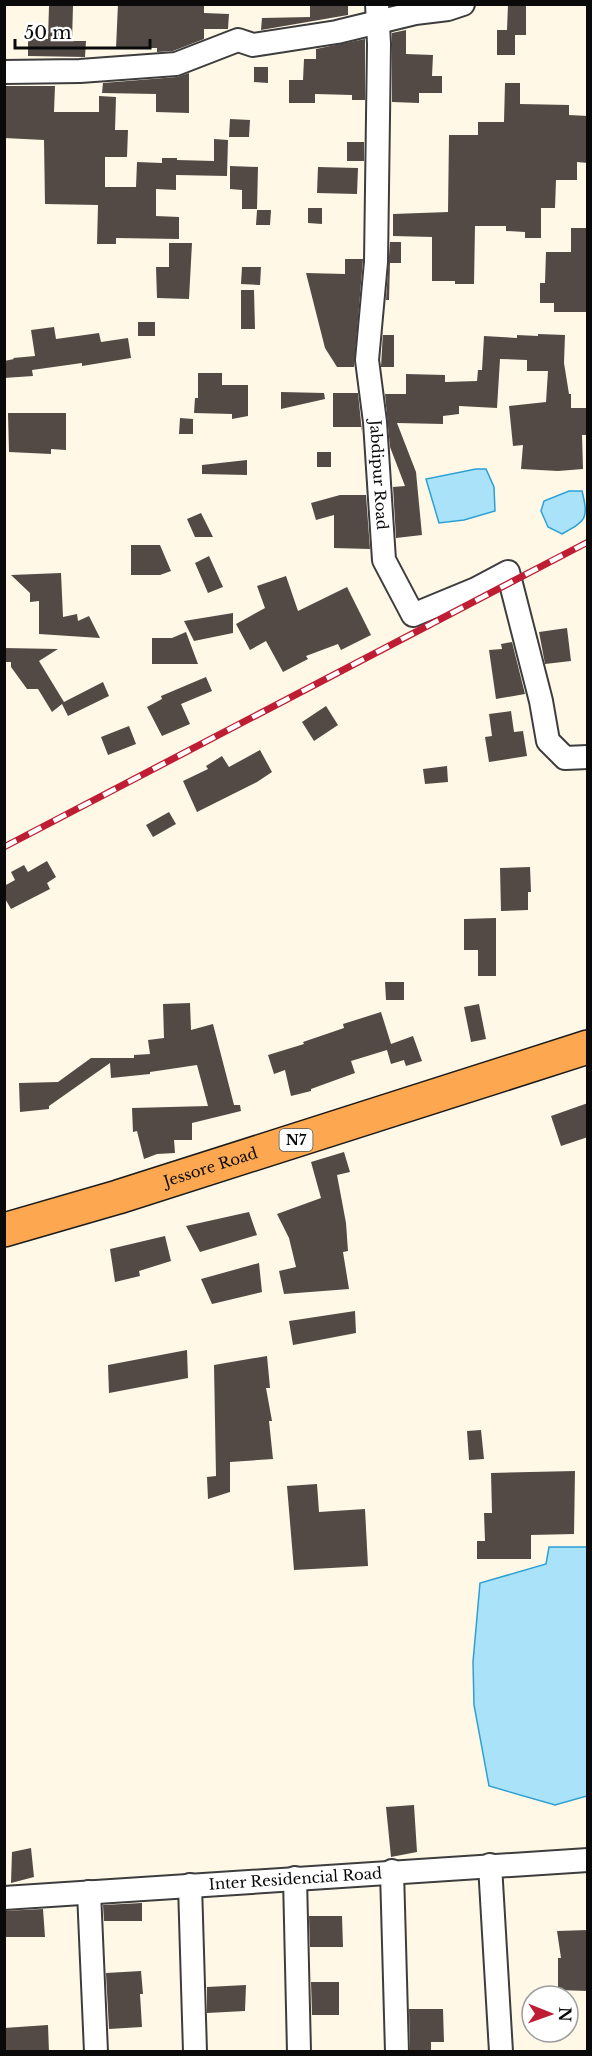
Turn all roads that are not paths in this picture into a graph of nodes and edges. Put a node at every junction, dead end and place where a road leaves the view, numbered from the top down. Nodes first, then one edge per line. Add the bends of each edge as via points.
1 (463, 4) edge
2 (377, 13) edge
3 (4, 72) edge
4 (588, 757) edge
5 (588, 1047) edge
6 (4, 1230) edge
7 (588, 1860) edge
8 (490, 1865) junction
9 (392, 1871) junction
10 (295, 1878) junction
11 (190, 1885) junction
12 (89, 1892) junction
13 (4, 1898) edge
14 (96, 2052) edge
15 (195, 2052) edge
16 (299, 2052) edge
17 (397, 2052) edge
18 (501, 2052) edge

1 - 2 street
2 - 3 street via 337,32 253,45 238,40 176,64
2 - 4 street, Jabdipur Road via 380,44 376,262 367,360 384,560 413,615 508,572 548,741 565,758
5 - 6 highway, Jessore Road / N7
7 - 8 street, Inter Residencial Road
8 - 9 street, Inter Residencial Road
8 - 18 street
9 - 10 street, Inter Residencial Road
9 - 17 street
10 - 11 street, Inter Residencial Road
10 - 16 street
11 - 12 street, Inter Residencial Road
11 - 15 street
12 - 13 street, Inter Residencial Road
12 - 14 street

